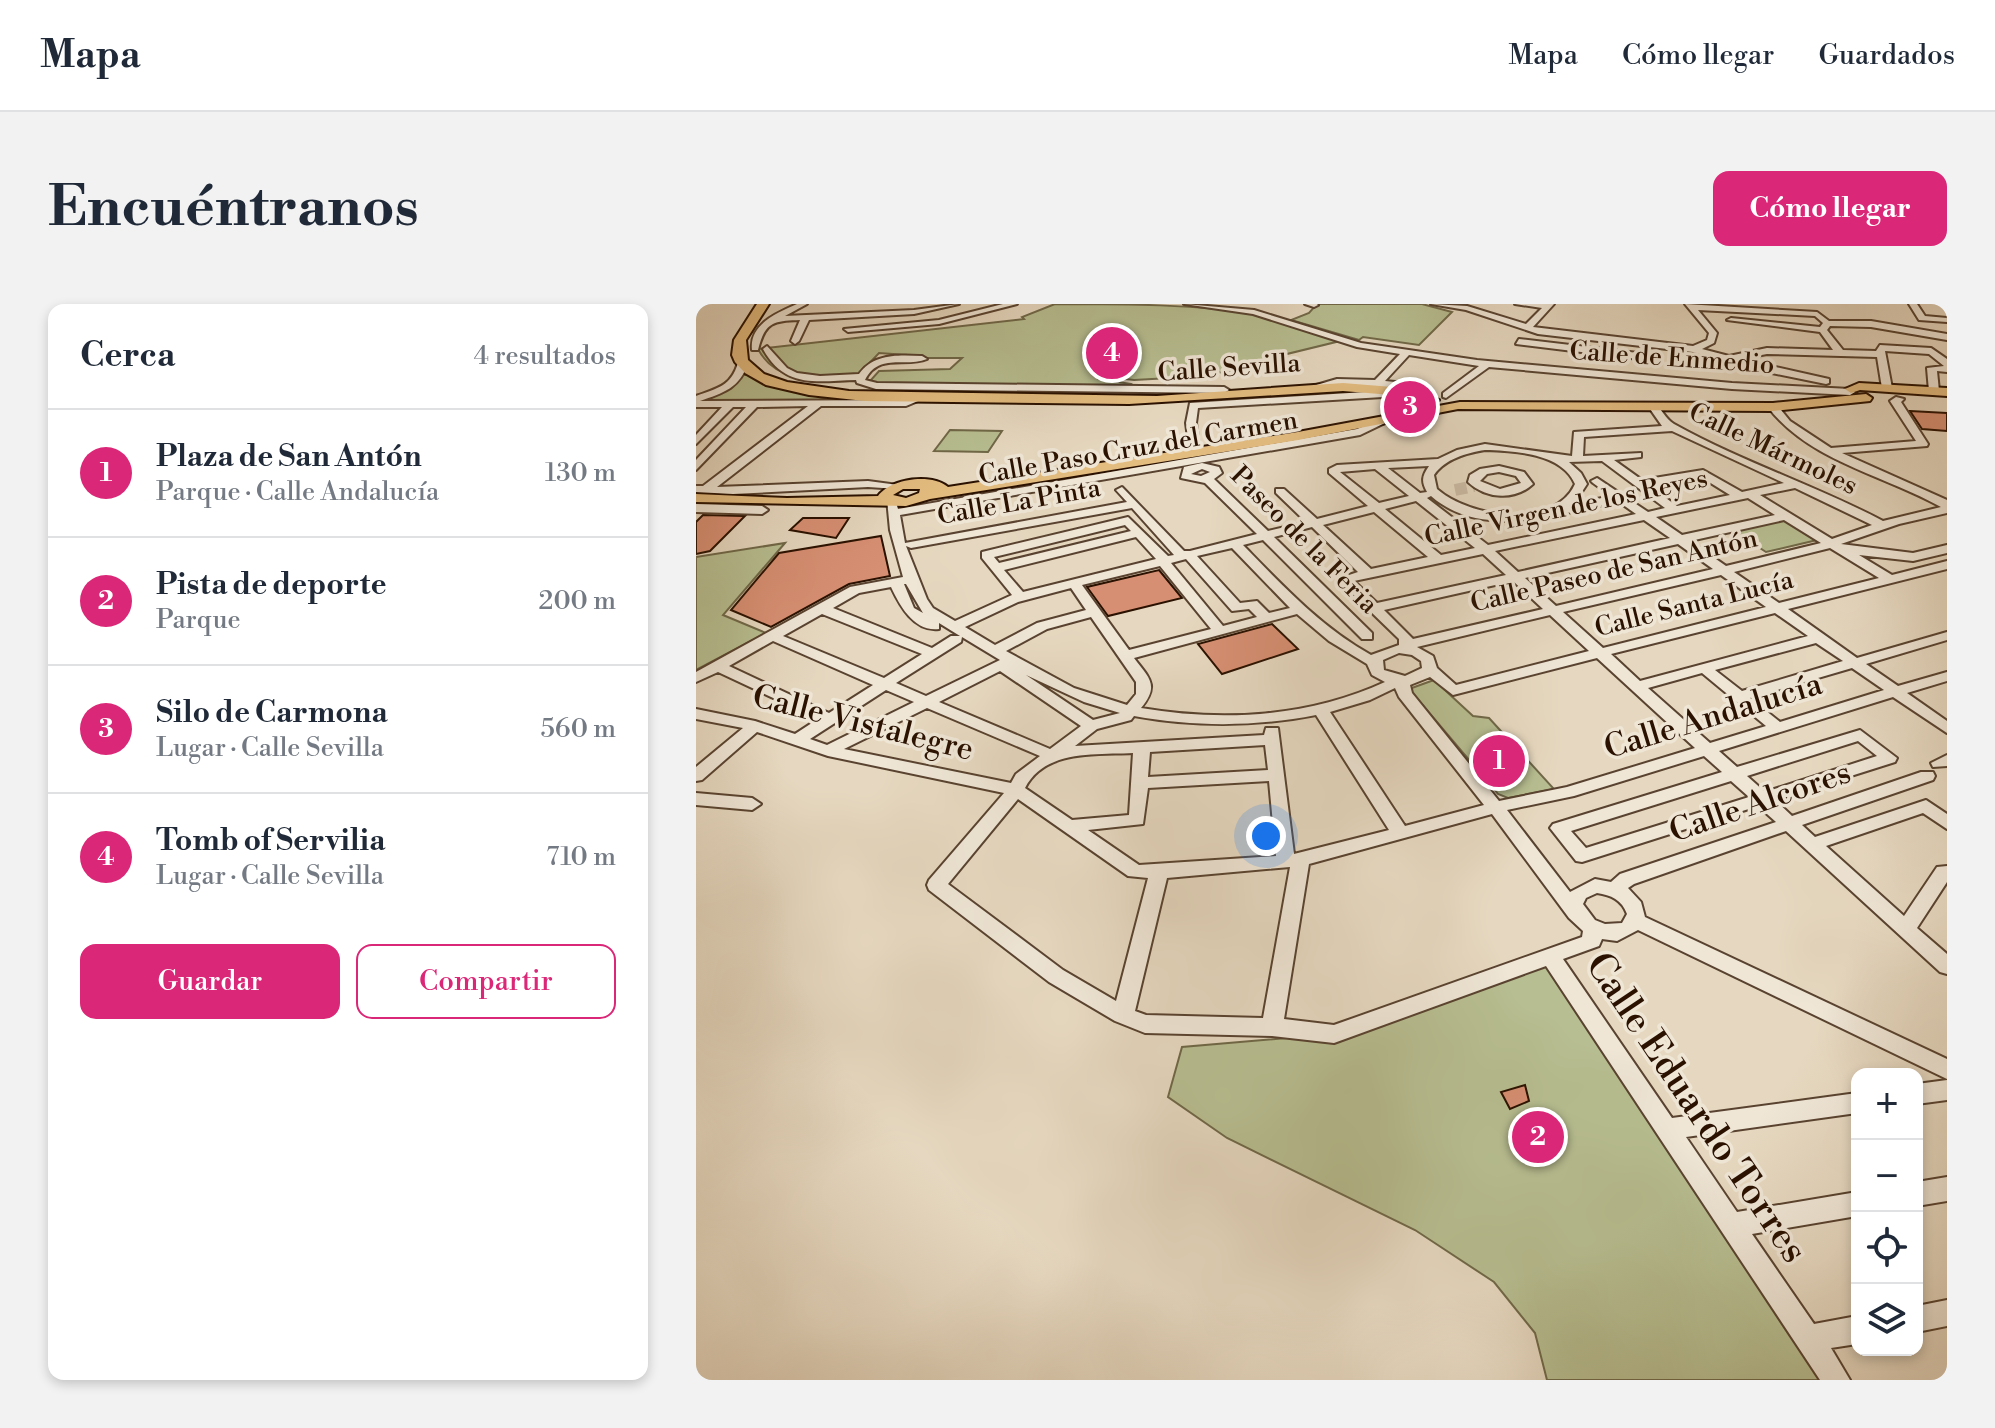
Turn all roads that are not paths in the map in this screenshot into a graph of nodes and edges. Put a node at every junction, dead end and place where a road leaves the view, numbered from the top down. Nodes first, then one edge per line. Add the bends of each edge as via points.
1 (763, 304) edge
2 (860, 304) edge
3 (953, 304) edge
4 (1013, 304) edge
5 (1188, 304) edge
6 (1435, 304) edge
7 (1519, 304) edge
8 (1913, 304) edge
9 (800, 305) edge
10 (1550, 305) edge
11 (814, 306) edge
12 (1469, 306) edge
13 (1691, 306) edge
14 (1724, 306) edge
15 (1773, 307) edge
16 (1800, 308) edge
17 (976, 313) junction
18 (855, 315) junction
19 (806, 317) junction
20 (772, 319) junction
21 (1704, 319) junction
22 (991, 320) dead end
23 (1825, 320) junction
24 (1947, 320) edge
25 (798, 328) junction
26 (1533, 329) junction
27 (847, 330) junction
28 (1947, 337) edge
29 (795, 341) dead end
30 (1512, 347) junction
31 (1669, 347) junction
32 (755, 348) dead end
33 (767, 349) dead end
34 (1694, 349) junction
35 (1880, 351) junction
36 (1407, 352) junction
37 (1840, 352) junction
38 (1655, 358) junction
39 (1730, 358) junction
40 (922, 359) dead end
41 (743, 363) junction
42 (1490, 365) junction
43 (1947, 367) edge
44 (861, 377) junction
45 (1642, 377) junction
46 (1383, 387) junction
47 (1314, 388) junction
48 (1887, 388) junction
49 (1941, 391) edge
50 (1227, 392) junction
51 (1853, 395) junction
52 (925, 396) junction
53 (1261, 397) junction
54 (1447, 398) junction
55 (1058, 399) junction
56 (1898, 400) junction
57 (696, 402) edge
58 (820, 402) junction
59 (1947, 402) edge
60 (755, 403) junction
61 (730, 404) junction
62 (1653, 406) junction
63 (1773, 407) junction
64 (1382, 422) junction
65 (1673, 428) junction
66 (1618, 431) junction
67 (696, 441) edge
68 (1830, 451) junction
69 (1603, 457) junction
70 (1557, 458) junction
71 (1577, 458) junction
72 (1195, 460) junction
73 (1438, 462) junction
74 (1377, 465) junction
75 (696, 467) edge
76 (1649, 468) junction
77 (1627, 475) junction
78 (1597, 481) junction
79 (1581, 484) junction
80 (1639, 484) junction
81 (1797, 484) junction
82 (1122, 490) dead end
83 (1455, 490) tunnel mouth
84 (1280, 491) dead end
85 (1434, 494) junction
86 (698, 495) edge
87 (1745, 495) junction
88 (1082, 497) junction
89 (1418, 497) junction
90 (1621, 498) junction
91 (896, 503) junction
92 (1135, 504) junction
93 (1376, 507) junction
94 (1947, 507) edge
95 (696, 508) edge
96 (762, 510) dead end
97 (1558, 510) junction
98 (1675, 510) junction
99 (1646, 516) junction
100 (1785, 516) junction
101 (1524, 517) junction
102 (1313, 522) junction
103 (1881, 525) junction
104 (1461, 530) junction
105 (1139, 533) junction
106 (1264, 534) junction
107 (1678, 539) junction
108 (1233, 542) junction
109 (911, 544) junction
110 (1836, 546) junction
111 (1485, 549) junction
112 (1947, 549) edge
113 (1185, 555) junction
114 (1160, 557) junction
115 (1105, 558) junction
116 (1438, 559) junction
117 (1946, 566) edge
118 (996, 568) junction
119 (1721, 570) junction
120 (1060, 573) junction
121 (1368, 574) junction
122 (1515, 576) junction
123 (1344, 579) joint
124 (1889, 579) junction
125 (905, 582) junction
126 (1016, 592) junction
127 (1774, 607) junction
128 (1374, 608) junction
129 (823, 609) junction
130 (1298, 610) junction
131 (1554, 610) junction
132 (1095, 612) junction
133 (1266, 618) junction
134 (1220, 631) junction
135 (956, 633) junction
136 (772, 636) junction
137 (1367, 636) dead end
138 (1947, 636) edge
139 (1817, 638) junction
140 (1408, 647) junction
141 (933, 653) junction
142 (1600, 653) junction
143 (1125, 656) junction
144 (1004, 658) junction
145 (1374, 662) junction
146 (1855, 663) junction
147 (718, 666) junction
148 (1704, 668) junction
149 (1430, 669) junction
150 (1947, 676) edge
151 (696, 678) edge
152 (1400, 681) junction
153 (885, 684) junction
154 (1638, 686) junction
155 (1895, 691) junction
156 (1740, 696) junction
157 (929, 701) junction
158 (1321, 710) junction
159 (1133, 711) junction
160 (697, 715) edge
161 (1271, 716) junction
162 (830, 719) junction
163 (755, 726) junction
164 (1091, 726) junction
165 (1777, 727) junction
166 (1947, 728) edge
167 (797, 740) junction
168 (1273, 740) junction
169 (1142, 748) junction
170 (1707, 750) junction
171 (828, 751) junction
172 (1053, 754) junction
173 (1937, 767) edge
174 (1734, 774) junction
175 (1277, 775) junction
176 (696, 776) edge
177 (1140, 783) junction
178 (1016, 790) junction
179 (1762, 798) junction
180 (696, 799) edge
181 (752, 804) dead end
182 (1496, 808) junction
183 (1790, 823) junction
184 (1947, 823) edge
185 (1070, 826) junction
186 (1401, 834) junction
187 (1813, 844) junction
188 (1294, 861) junction
189 (1159, 872) junction
190 (1944, 872) dead end
191 (1615, 889) junction
192 (1576, 913) junction
193 (1636, 921) junction
194 (1593, 928) junction
195 (1906, 929) junction
196 (1939, 947) edge
197 (1550, 956) junction
198 (1947, 966) edge
199 (1123, 1015) junction
200 (1272, 1027) junction
201 (1947, 1069) edge
202 (1947, 1090) edge
203 (1923, 1093) edge
204 (1851, 1104) edge
205 (1669, 1129) junction
206 (1947, 1189) edge
207 (1923, 1193) edge
208 (1851, 1205) edge
209 (1733, 1225) junction
210 (1947, 1313) edge
211 (1923, 1318) edge
212 (1851, 1331) edge
213 (1809, 1339) junction
214 (1836, 1380) edge

1 - 41 highway via 739,342 737,353
2 - 18 street
3 - 17 street
3 - 18 street
4 - 17 street
5 - 36 street, Calle de Enmedio via 1254,312 1360,345
6 - 12 street
7 - 10 street
8 - 24 street via 1922,318
9 - 11 street
9 - 20 street
10 - 26 street
12 - 26 street
13 - 14 street
13 - 21 street
14 - 15 street
15 - 16 street
16 - 23 street
17 - 22 street
17 - 27 street
18 - 19 street
18 - 27 street
19 - 20 street
19 - 25 street
20 - 32 street via 754,341
21 - 23 street
21 - 34 street via 1713,339
23 - 28 street via 1861,319
23 - 37 street via 1827,339
25 - 27 street
25 - 29 street
26 - 30 street
26 - 31 street
30 - 38 street
30 - 42 street
31 - 34 street
31 - 38 street
33 - 44 street via 773,364 787,374
34 - 39 street
35 - 37 street
35 - 43 street via 1931,351
35 - 48 street
36 - 42 street, Calle de Enmedio
36 - 46 street
37 - 39 street via 1767,351
38 - 45 street
39 - 51 street
40 - 44 street via 885,357
41 - 52 highway via 761,377 797,388
41 - 57 street via 738,379
42 - 45 street, Calle de Enmedio
42 - 54 street
43 - 49 street via 1932,368
44 - 50 street via 872,385 918,388
45 - 51 street, Calle de Enmedio
46 - 47 highway, Calle Sevilla
46 - 53 street via 1383,394
46 - 54 highway, Calle Sevilla
47 - 50 highway, Calle Sevilla
47 - 53 highway, Calle Sevilla
47 - 54 highway, Calle Sevilla via 1369,387
48 - 49 main road
48 - 51 main road
50 - 55 highway, Calle Sevilla
51 - 56 main road
51 - 63 main road
52 - 55 highway
52 - 58 street via 906,403
53 - 55 highway, Calle Sevilla
53 - 72 street via 1193,405
54 - 62 main road via 1491,404
54 - 64 main road via 1422,415
56 - 59 main road
56 - 68 street via 1923,444
57 - 61 street
58 - 60 street
58 - 86 street
60 - 61 street
60 - 75 street
61 - 67 street
62 - 63 main road
62 - 65 street, Calle Mármoles
63 - 68 street
64 - 72 main road
64 - 72 street, Calle Paso Cruz del Carmen via 1360,432
65 - 66 street
65 - 81 street, Calle Mármoles
66 - 71 street via 1578,434
66 - 76 street
68 - 94 street via 1926,492
69 - 71 street
69 - 76 street
69 - 77 street
70 - 71 street
70 - 73 street via 1486,448
70 - 79 street
72 - 88 street, Calle Paso Cruz del Carmen
72 - 91 main road via 926,491 915,484
72 - 106 street, Paseo de la Feria via 1185,476 1208,479
73 - 74 street
73 - 85 street via 1426,475
74 - 89 street
74 - 93 street via 1333,471
76 - 80 street
76 - 87 street via 1703,473
77 - 78 street
77 - 80 street
78 - 79 street
78 - 90 street
79 - 97 street via 1575,497
80 - 98 street
81 - 87 street, Calle Virgen de los Reyes
81 - 103 street, Calle Mármoles
82 - 92 street
83 - 85 street
84 - 102 street, Paseo de la Feria
85 - 89 street
85 - 101 street via 1470,511
86 - 91 main road
86 - 91 street, Calle Paso Cruz del Carmen via 868,484
87 - 98 street, Calle Virgen de los Reyes
87 - 100 street
88 - 91 street, Calle Paso Cruz del Carmen
88 - 92 street, Calle La Pinta
88 - 109 street, Calle La Pinta
89 - 93 street
89 - 104 street
90 - 97 street
90 - 99 street
91 - 109 street
91 - 125 street
92 - 113 street
93 - 102 street
93 - 116 street
94 - 103 street
95 - 96 street
97 - 101 street
98 - 99 street, Calle Virgen de los Reyes
99 - 107 street
99 - 111 street, Calle Virgen de los Reyes
100 - 107 street
100 - 110 street
101 - 104 street
102 - 106 street
102 - 121 street, Paseo de la Feria
103 - 110 street
104 - 111 street
105 - 114 street
105 - 115 street
105 - 118 street via 1128,521 986,555
106 - 108 street
106 - 137 street, Paseo de la Feria
107 - 119 street
107 - 122 street
108 - 113 street
108 - 130 street, Paseo de la Feria
109 - 125 street via 919,580
110 - 112 street via 1913,557
110 - 119 street, Calle Paseo de San Antón
110 - 124 street
111 - 116 street, Calle Virgen de los Reyes
111 - 122 street
113 - 114 street
113 - 133 street via 1237,608 1252,604
114 - 115 street
114 - 134 street
115 - 120 street
115 - 120 street
116 - 121 street, Calle Virgen de los Reyes
117 - 124 street, Calle Santa Lucía
118 - 120 street
118 - 126 street
119 - 127 street
119 - 131 street, Calle Paseo de San Antón
120 - 126 street
120 - 132 street
121 - 123 street, Calle Virgen de los Reyes
122 - 128 street
122 - 131 street
123 - 128 street, Paseo de la Feria
124 - 127 street, Calle Santa Lucía
125 - 129 street via 855,590
125 - 135 street via 928,611
126 - 135 street
127 - 139 street
127 - 142 street, Calle Santa Lucía
128 - 140 street, Paseo de la Feria via 1406,638
129 - 136 street
129 - 141 street
130 - 133 street
130 - 145 street, Paseo de la Feria
131 - 140 street, Calle Paseo de San Antón
131 - 142 street
132 - 143 street
132 - 144 street via 1042,626
133 - 134 street
134 - 143 street
135 - 141 street
135 - 144 street
136 - 147 street
136 - 153 street
138 - 146 street
139 - 146 street
139 - 148 street
140 - 145 street, Calle Paseo de San Antón via 1382,653
140 - 149 street, Paseo de la Feria via 1428,659
141 - 153 street
142 - 149 street, Calle Santa Lucía via 1453,690
142 - 154 street
143 - 159 street via 1144,682 1144,695
144 - 157 street
144 - 159 street via 1086,698
144 - 164 street
145 - 152 street, Paseo de la Feria via 1383,676
146 - 155 street
146 - 156 street
147 - 151 street
147 - 162 street
148 - 154 street
148 - 156 street
149 - 152 street via 1420,678
150 - 155 street, Calle Andalucía
152 - 158 street
152 - 182 street via 1404,694
153 - 157 street
153 - 162 street
154 - 170 street
155 - 165 street, Calle Andalucía
155 - 166 street
156 - 165 street
157 - 171 street
157 - 172 street
158 - 161 street
158 - 186 street
159 - 161 street via 1214,719
159 - 164 street
160 - 163 street, Calle Vistalegre
161 - 168 street
162 - 167 street
163 - 167 street, Calle Vistalegre
163 - 176 street
164 - 172 street
165 - 170 street, Calle Andalucía
167 - 171 street, Calle Vistalegre
168 - 169 street
168 - 175 street
169 - 172 street
169 - 177 street
170 - 174 street
170 - 182 street, Calle Andalucía
171 - 178 street, Calle Vistalegre
172 - 178 street via 1022,778
173 - 183 street, Calle Alcores
174 - 179 street
174 - 179 street via 1860,735 1889,758
174 - 179 street via 1559,828 1582,856
175 - 177 street
175 - 188 street
177 - 185 street via 1137,820
178 - 185 street, Calle Andalucía
178 - 199 street via 936,885 1056,976
179 - 183 street
180 - 181 street
182 - 186 street, Calle Andalucía
182 - 192 street
183 - 187 street
183 - 191 street, Calle Alcores via 1627,879
184 - 187 street via 1926,806
185 - 189 street, Calle Andalucía via 1135,871
186 - 188 street, Calle Andalucía
187 - 195 street
188 - 189 street, Calle Andalucía
188 - 200 street
189 - 199 street
190 - 195 street
191 - 192 street via 1595,886 1579,893
191 - 193 street via 1636,907
192 - 194 street
193 - 194 street via 1623,931
193 - 201 street
194 - 197 street via 1592,941
195 - 196 street
196 - 198 street
197 - 200 street via 1334,1034
197 - 205 street, Calle Eduardo Torres
199 - 200 street via 1145,1024
202 - 203 street
204 - 205 street
205 - 209 street, Calle Eduardo Torres
206 - 207 street
208 - 209 street
209 - 213 street, Calle Eduardo Torres
210 - 211 street
212 - 213 street
213 - 214 street, Calle Eduardo Torres

